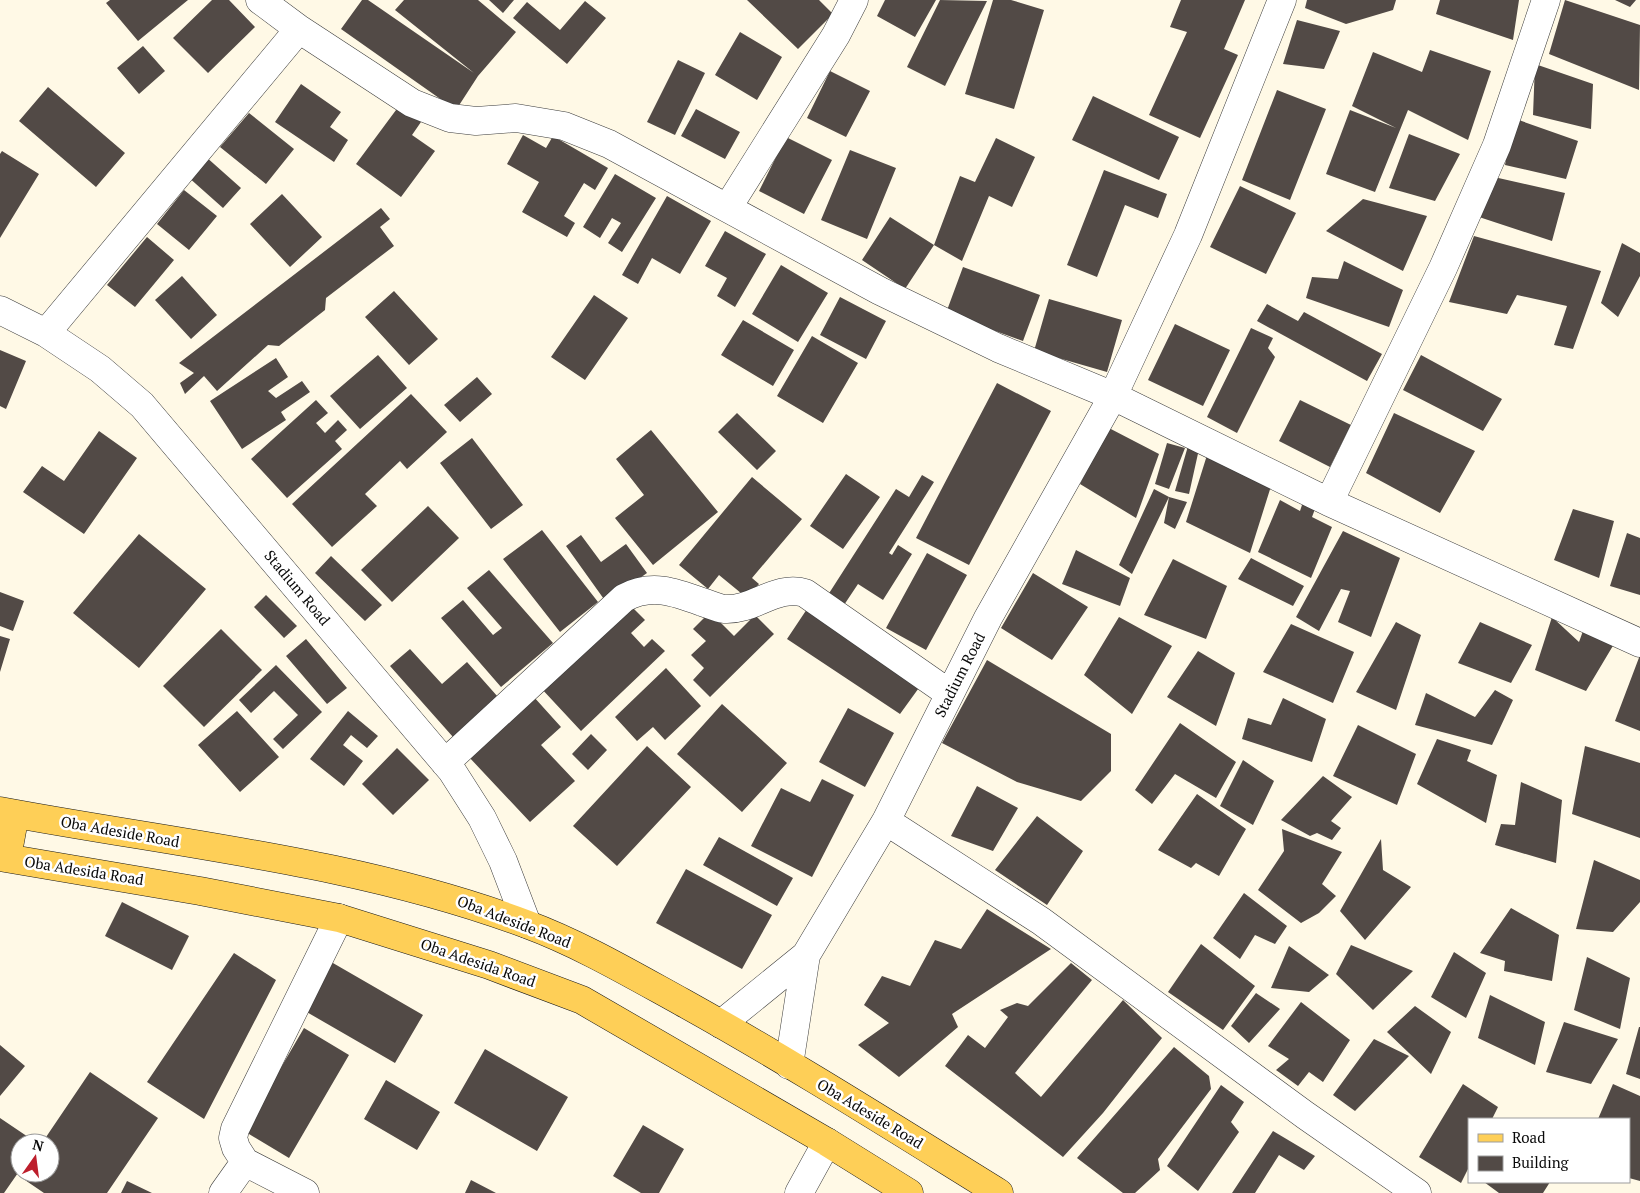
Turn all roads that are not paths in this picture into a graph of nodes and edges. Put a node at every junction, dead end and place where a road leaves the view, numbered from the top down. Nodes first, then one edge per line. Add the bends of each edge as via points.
1 (260, 0) edge
2 (854, 0) edge
3 (1282, 0) edge
4 (1546, 0) edge
5 (299, 29) junction
6 (728, 207) junction
7 (0, 310) edge
8 (46, 333) junction
9 (1113, 396) junction
10 (1329, 502) junction
11 (1640, 643) edge
12 (950, 694) junction
13 (445, 763) junction
14 (7, 813) edge
15 (886, 821) junction
16 (3, 858) edge
17 (339, 918) junction
18 (528, 924) junction
19 (806, 955) junction
20 (721, 1024) junction
21 (789, 1065) junction
22 (827, 1142) junction
23 (245, 1162) junction
24 (223, 1193) edge
25 (305, 1193) edge
26 (800, 1193) edge
27 (909, 1193) edge
28 (999, 1193) edge
29 (1417, 1193) edge

1 - 5 street
2 - 6 street via 836,35
3 - 9 street, Stadium Road via 1188,235
4 - 10 street via 1497,145 1444,268
5 - 6 street via 412,103 450,118 476,121 516,118 564,126 609,144
5 - 8 street
6 - 9 street via 880,291 998,348
7 - 8 street, Stadium Road
8 - 13 street, Stadium Road via 100,369 142,405
9 - 10 street
9 - 12 street, Stadium Road via 988,618
10 - 11 street
12 - 13 street via 805,593 782,591 746,607 721,609 672,591 651,589 637,591 624,598
12 - 15 street, Stadium Road
13 - 18 street, Stadium Road via 482,818
14 - 16 main road
14 - 18 main road, Oba Adeside Road via 321,866 442,896
15 - 19 street, Stadium Road
15 - 29 street via 1041,921
16 - 17 main road, Oba Adesida Road via 200,890
17 - 22 main road, Oba Adesida Road via 489,965 582,1000
17 - 23 street via 235,1129 236,1148
18 - 20 main road, Oba Adeside Road via 581,948
19 - 20 street
19 - 21 street
20 - 21 main road, Oba Adeside Road
21 - 28 main road, Oba Adeside Road
22 - 26 street
22 - 27 main road, Oba Adesida Road
23 - 24 street
23 - 25 street

